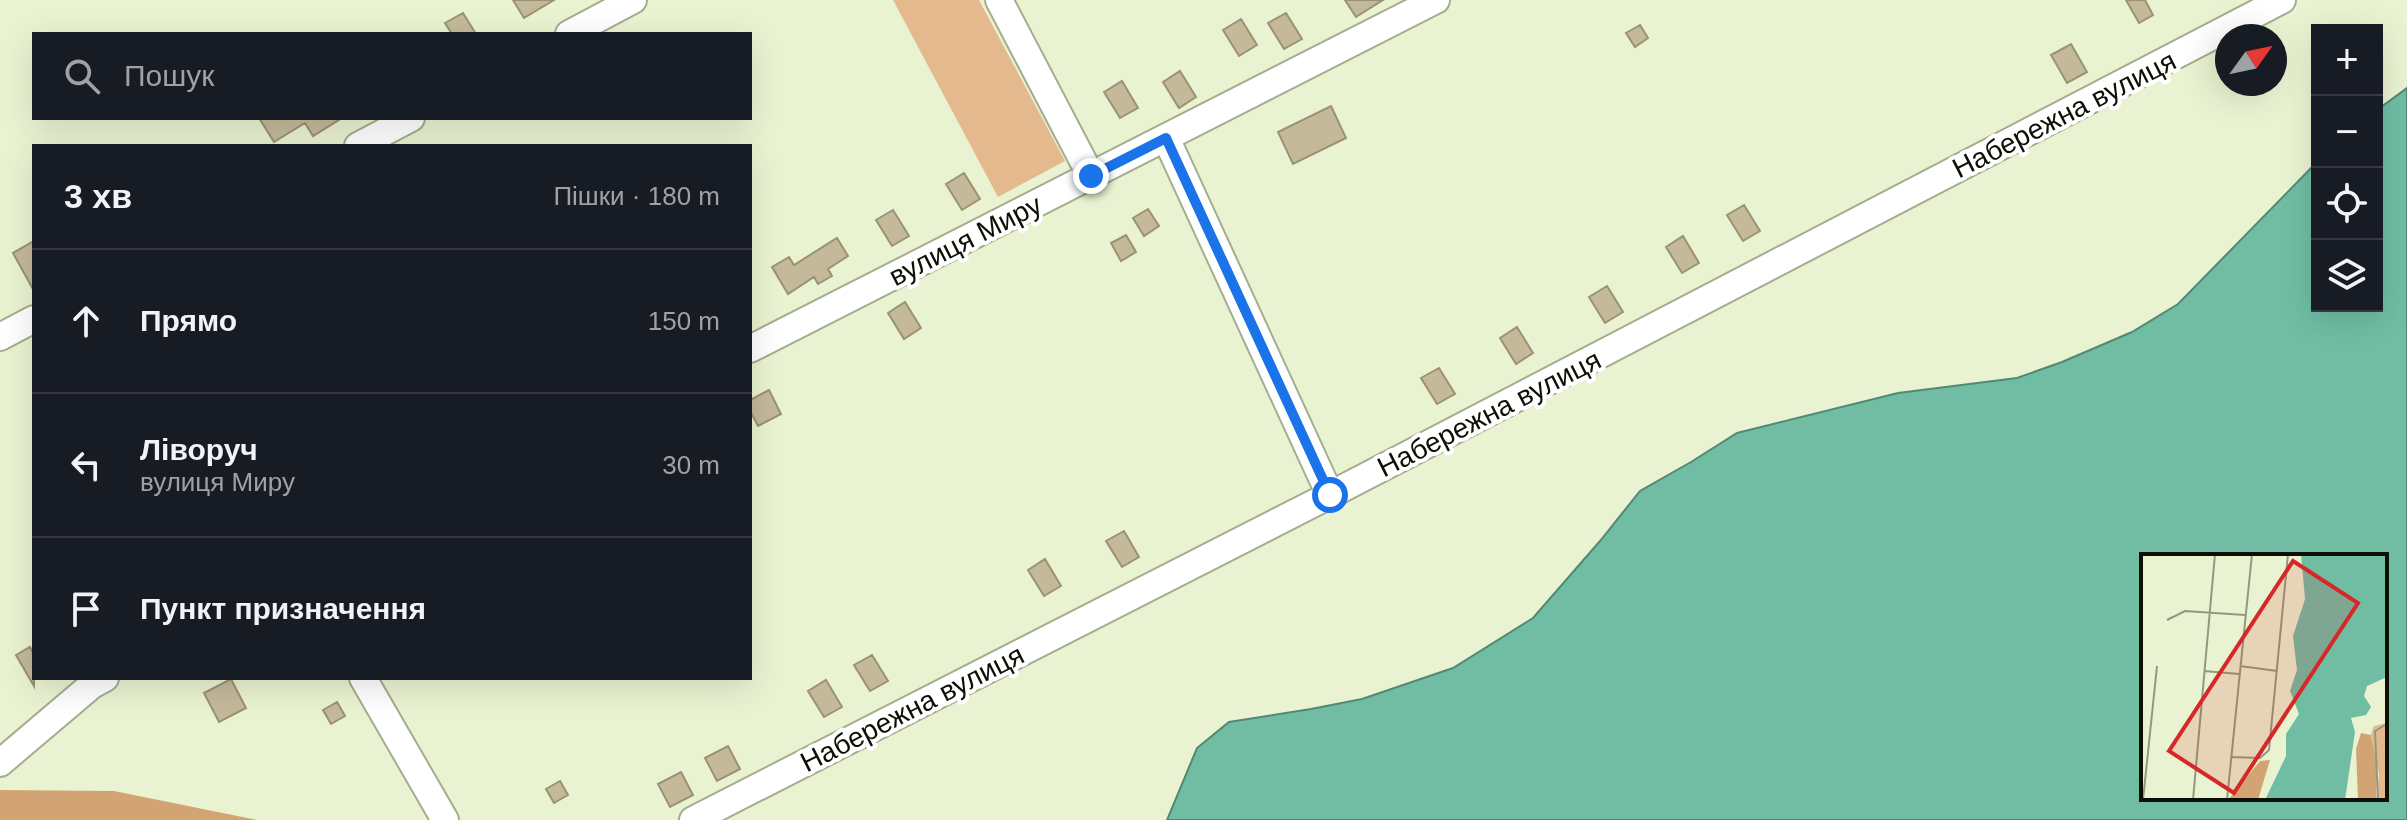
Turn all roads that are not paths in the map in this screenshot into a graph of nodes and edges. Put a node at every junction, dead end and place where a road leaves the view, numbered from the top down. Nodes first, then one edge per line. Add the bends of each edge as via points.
1 (633, 0) edge
2 (999, 0) edge
3 (1436, 0) edge
4 (2282, 0) edge
5 (573, 32) edge
6 (407, 120) edge
7 (1166, 138) junction
8 (362, 144) edge
9 (1091, 176) junction
10 (32, 320) edge
11 (0, 337) edge
12 (752, 348) edge
13 (1330, 495) junction
14 (364, 680) edge
15 (98, 681) edge
16 (0, 763) edge
17 (445, 820) edge
18 (693, 820) edge

1 - 5 street
2 - 9 street
3 - 7 street, вулиця Миру
4 - 13 street, Набережна вулиця
6 - 8 street
7 - 9 street, вулиця Миру
7 - 13 street
9 - 12 street, вулиця Миру
10 - 11 street
13 - 18 street, Набережна вулиця
14 - 17 street
15 - 16 street

